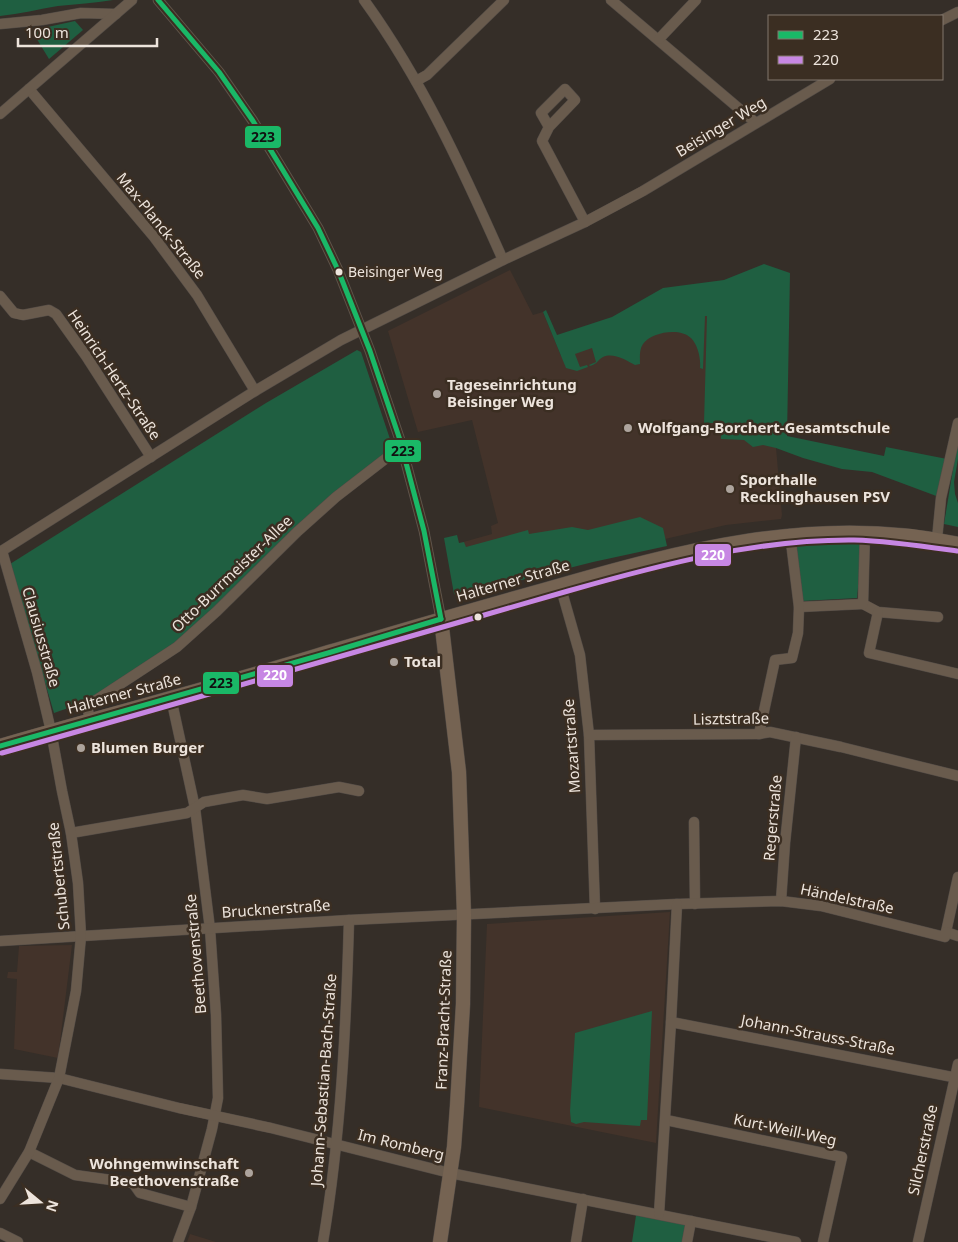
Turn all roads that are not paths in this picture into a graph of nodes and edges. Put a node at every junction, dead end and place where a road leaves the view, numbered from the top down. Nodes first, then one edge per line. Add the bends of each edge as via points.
1 (132, 0) edge
2 (158, 0) edge
3 (364, 0) edge
4 (504, 0) edge
5 (611, 0) edge
6 (696, 0) edge
7 (958, 12) edge
8 (116, 14) junction
9 (943, 20) edge
10 (0, 24) edge
11 (659, 39) junction
12 (828, 80) edge
13 (416, 81) junction
14 (30, 89) junction
15 (0, 114) edge
16 (756, 124) junction
17 (548, 127) dead end
18 (585, 222) junction
19 (503, 260) junction
20 (0, 296) edge
21 (362, 330) junction
22 (255, 391) junction
23 (958, 423) edge
24 (402, 446) junction
25 (151, 457) junction
26 (864, 532) junction
27 (790, 534) junction
28 (937, 539) junction
29 (958, 544) edge
30 (1, 552) edge
31 (560, 585) junction
32 (863, 604) junction
33 (799, 607) junction
34 (878, 612) junction
35 (938, 617) dead end
36 (441, 619) junction
37 (958, 674) edge
38 (171, 698) junction
39 (90, 720) junction
40 (51, 731) junction
41 (759, 734) junction
42 (589, 735) junction
43 (796, 738) junction
44 (0, 746) edge
45 (958, 776) edge
46 (359, 791) dead end
47 (195, 808) junction
48 (694, 822) dead end
49 (71, 833) junction
50 (958, 877) edge
51 (781, 901) junction
52 (677, 904) junction
53 (695, 904) junction
54 (595, 908) junction
55 (464, 915) junction
56 (348, 920) junction
57 (210, 929) junction
58 (946, 932) junction
59 (81, 936) junction
60 (958, 936) edge
61 (0, 941) edge
62 (672, 1022) junction
63 (958, 1064) edge
64 (0, 1074) edge
65 (58, 1078) junction
66 (956, 1078) edge
67 (216, 1116) junction
68 (666, 1120) junction
69 (337, 1144) junction
70 (29, 1152) junction
71 (450, 1173) junction
72 (0, 1199) edge
73 (584, 1199) junction
74 (191, 1207) junction
75 (659, 1214) junction
76 (691, 1221) junction
77 (0, 1233) edge
78 (18, 1242) edge
79 (178, 1242) edge
80 (323, 1242) edge
81 (440, 1242) edge
82 (576, 1242) edge
83 (687, 1242) edge
84 (796, 1242) edge
85 (823, 1242) edge
86 (918, 1242) edge

1 - 8 street
2 - 21 street via 219,72 279,162 318,228
3 - 13 street
4 - 13 street via 427,75
5 - 11 street
6 - 11 street
7 - 9 street
8 - 10 street via 81,13
8 - 14 street
11 - 16 street
12 - 16 street, Beisinger Weg
13 - 19 street via 460,163
14 - 15 street
14 - 22 street, Max-Planck-Straße via 154,237 192,288
16 - 18 street, Beisinger Weg
17 - 18 street via 542,141
18 - 19 street, Beisinger Weg
19 - 21 street, Beisinger Weg
20 - 25 street, Heinrich-Hertz-Straße via 14,313 23,315 49,310 56,314
21 - 22 street, Beisinger Weg
21 - 24 street
22 - 25 street, Beisinger Weg
23 - 28 street via 941,498
24 - 36 street via 424,531
24 - 39 street, Otto-Burrmeister-Allee via 310,520 177,646 87,706
25 - 30 street, Beisinger Weg
26 - 27 main road, Halterner Straße
26 - 28 main road, Halterner Straße
26 - 32 street
27 - 31 main road, Halterner Straße via 691,551
27 - 33 street
28 - 29 main road, Halterner Straße
30 - 40 street, Clausiusstraße
31 - 36 main road, Halterner Straße
31 - 42 street, Mozartstraße via 580,655
32 - 33 street
32 - 34 street
33 - 41 street via 798,633 792,658 775,660
34 - 35 street
34 - 37 street via 869,652
36 - 38 main road, Halterner Straße
36 - 55 main road, Franz-Bracht-Straße via 459,772
38 - 39 main road, Halterner Straße
38 - 47 street, Beethovenstraße
39 - 40 main road, Halterner Straße
40 - 44 main road, Halterner Straße
40 - 49 street, Schubertstraße
41 - 42 street, Lisztstraße
41 - 43 street, Lisztstraße via 770,732
42 - 54 street, Mozartstraße
43 - 45 street, Lisztstraße
43 - 51 street, Regerstraße
46 - 47 street via 339,787 268,800 243,795 204,802
47 - 49 street via 187,813
47 - 57 street, Beethovenstraße
48 - 53 street
49 - 59 street, Schubertstraße
50 - 58 street
51 - 53 street, Händelstraße
51 - 58 street, Händelstraße via 820,906 945,937
52 - 53 street, Händelstraße
52 - 54 street, Händelstraße
52 - 62 street
54 - 55 street, Händelstraße
55 - 56 street, Brucknerstraße
55 - 71 main road, Franz-Bracht-Straße via 460,1050
56 - 57 street, Brucknerstraße
56 - 69 street, Johann-Sebastian-Bach-Straße via 346,1025
57 - 59 street, Brucknerstraße
57 - 67 street, Beethovenstraße via 216,1015
58 - 60 street, Händelstraße
59 - 61 street, Brucknerstraße
59 - 65 street, Schubertstraße via 76,991
62 - 66 street, Johann-Strauss-Straße
62 - 68 street
63 - 66 street, Silcherstraße
64 - 65 street, Im Romberg
65 - 67 street, Im Romberg
65 - 70 street, Schubertstraße
66 - 86 street, Silcherstraße
67 - 69 street, Im Romberg
67 - 74 street, Beethovenstraße
68 - 75 street
68 - 85 street, Kurt-Weill-Weg via 842,1158
69 - 71 street, Im Romberg
69 - 80 street, Johann-Sebastian-Bach-Straße
70 - 72 street, Schubertstraße
70 - 74 street via 75,1175 133,1184 140,1193
71 - 73 street, Im Romberg
71 - 81 main road, Franz-Bracht-Straße
73 - 75 street, Im Romberg
73 - 82 street
74 - 79 street, Beethovenstraße
75 - 76 street, Im Romberg
76 - 83 street
76 - 84 street, Im Romberg
77 - 78 street

